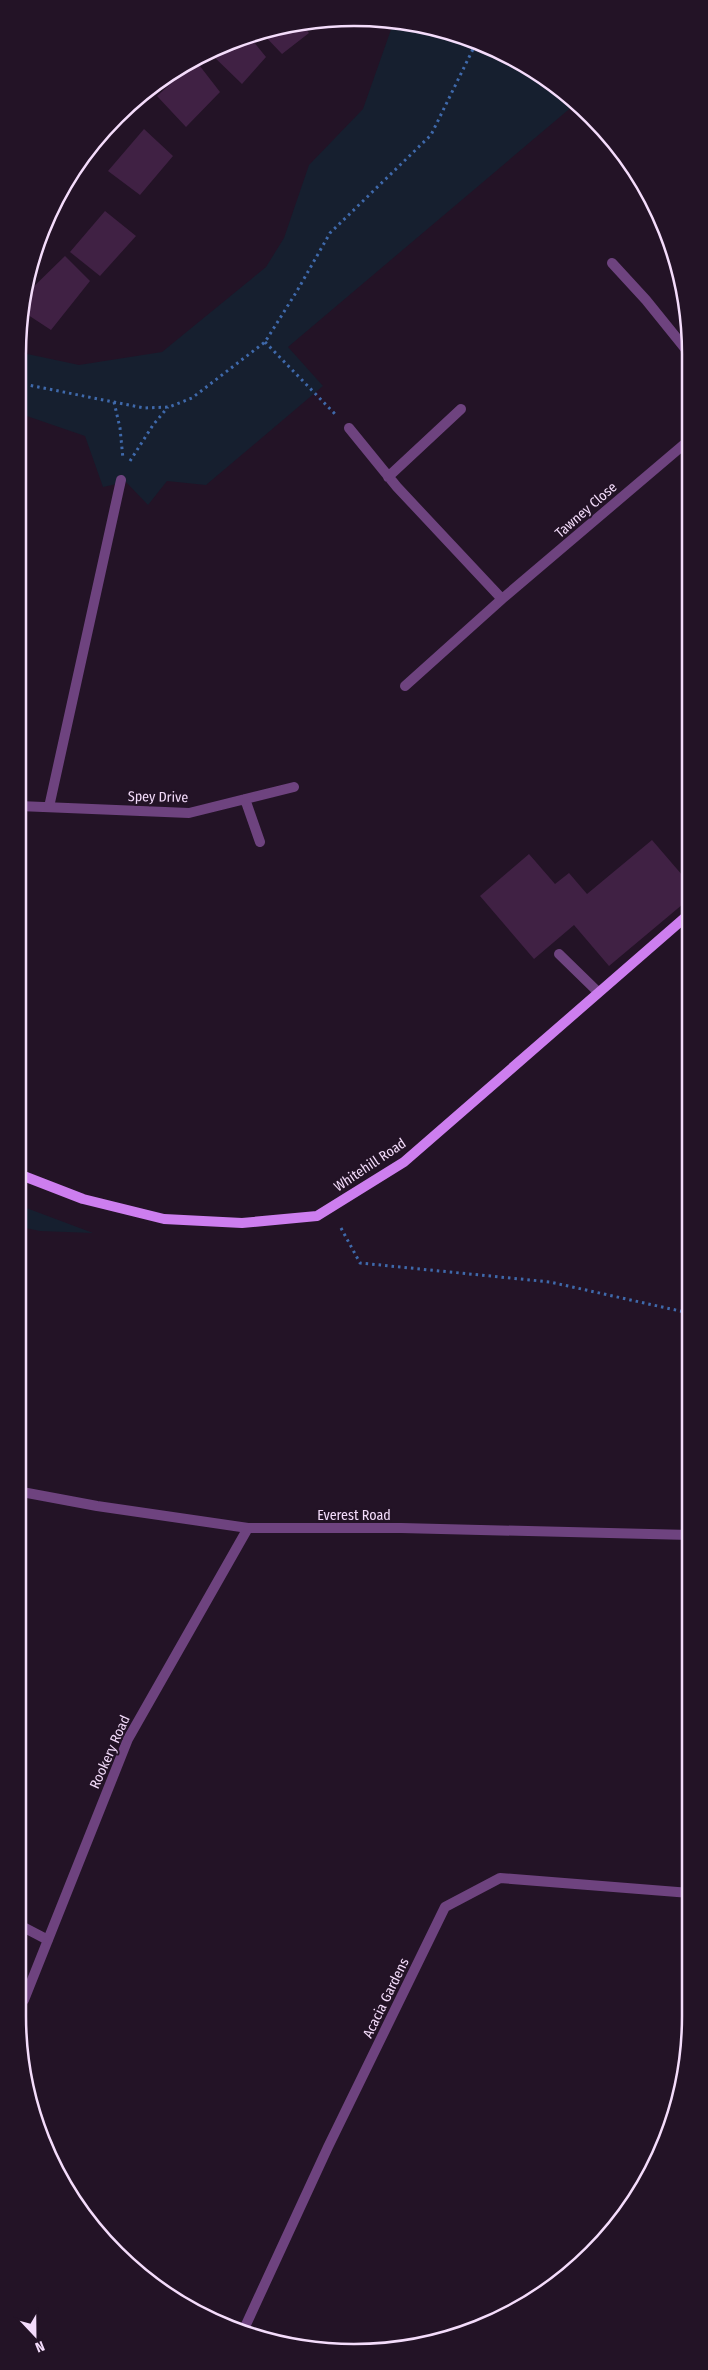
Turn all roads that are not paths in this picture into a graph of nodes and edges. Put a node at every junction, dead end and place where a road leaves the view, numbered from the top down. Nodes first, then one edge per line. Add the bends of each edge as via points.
1 (612, 263) dead end
2 (682, 344) edge
3 (461, 409) dead end
4 (349, 428) road end
5 (682, 446) edge
6 (388, 477) junction
7 (121, 480) road end
8 (502, 599) junction
9 (405, 686) dead end
10 (294, 787) dead end
11 (245, 799) junction
12 (26, 806) edge
13 (49, 807) junction
14 (260, 842) dead end
15 (682, 920) edge
16 (559, 954) dead end
17 (598, 992) junction
18 (26, 1178) edge
19 (26, 1493) edge
20 (248, 1528) junction
21 (682, 1535) edge
22 (682, 1892) edge
23 (26, 1929) edge
24 (48, 1940) junction
25 (26, 1995) edge
26 (246, 2325) edge

1 - 2 street
3 - 6 street
4 - 6 street
5 - 8 street, Tawney Close
6 - 8 street
7 - 13 street
8 - 9 street, Tawney Close
10 - 11 street, Spey Drive
11 - 13 street, Spey Drive via 189,813
11 - 14 street
12 - 13 street, Spey Drive
15 - 17 street, Whitehill Road
16 - 17 street
17 - 18 street, Whitehill Road via 404,1162 317,1216 242,1223 164,1219 83,1199
19 - 20 street, Everest Road
20 - 21 street, Everest Road
20 - 24 street, Rookery Road via 128,1739
22 - 26 street, Acacia Gardens via 500,1878 445,1906
23 - 24 street
24 - 25 street, Rookery Road

